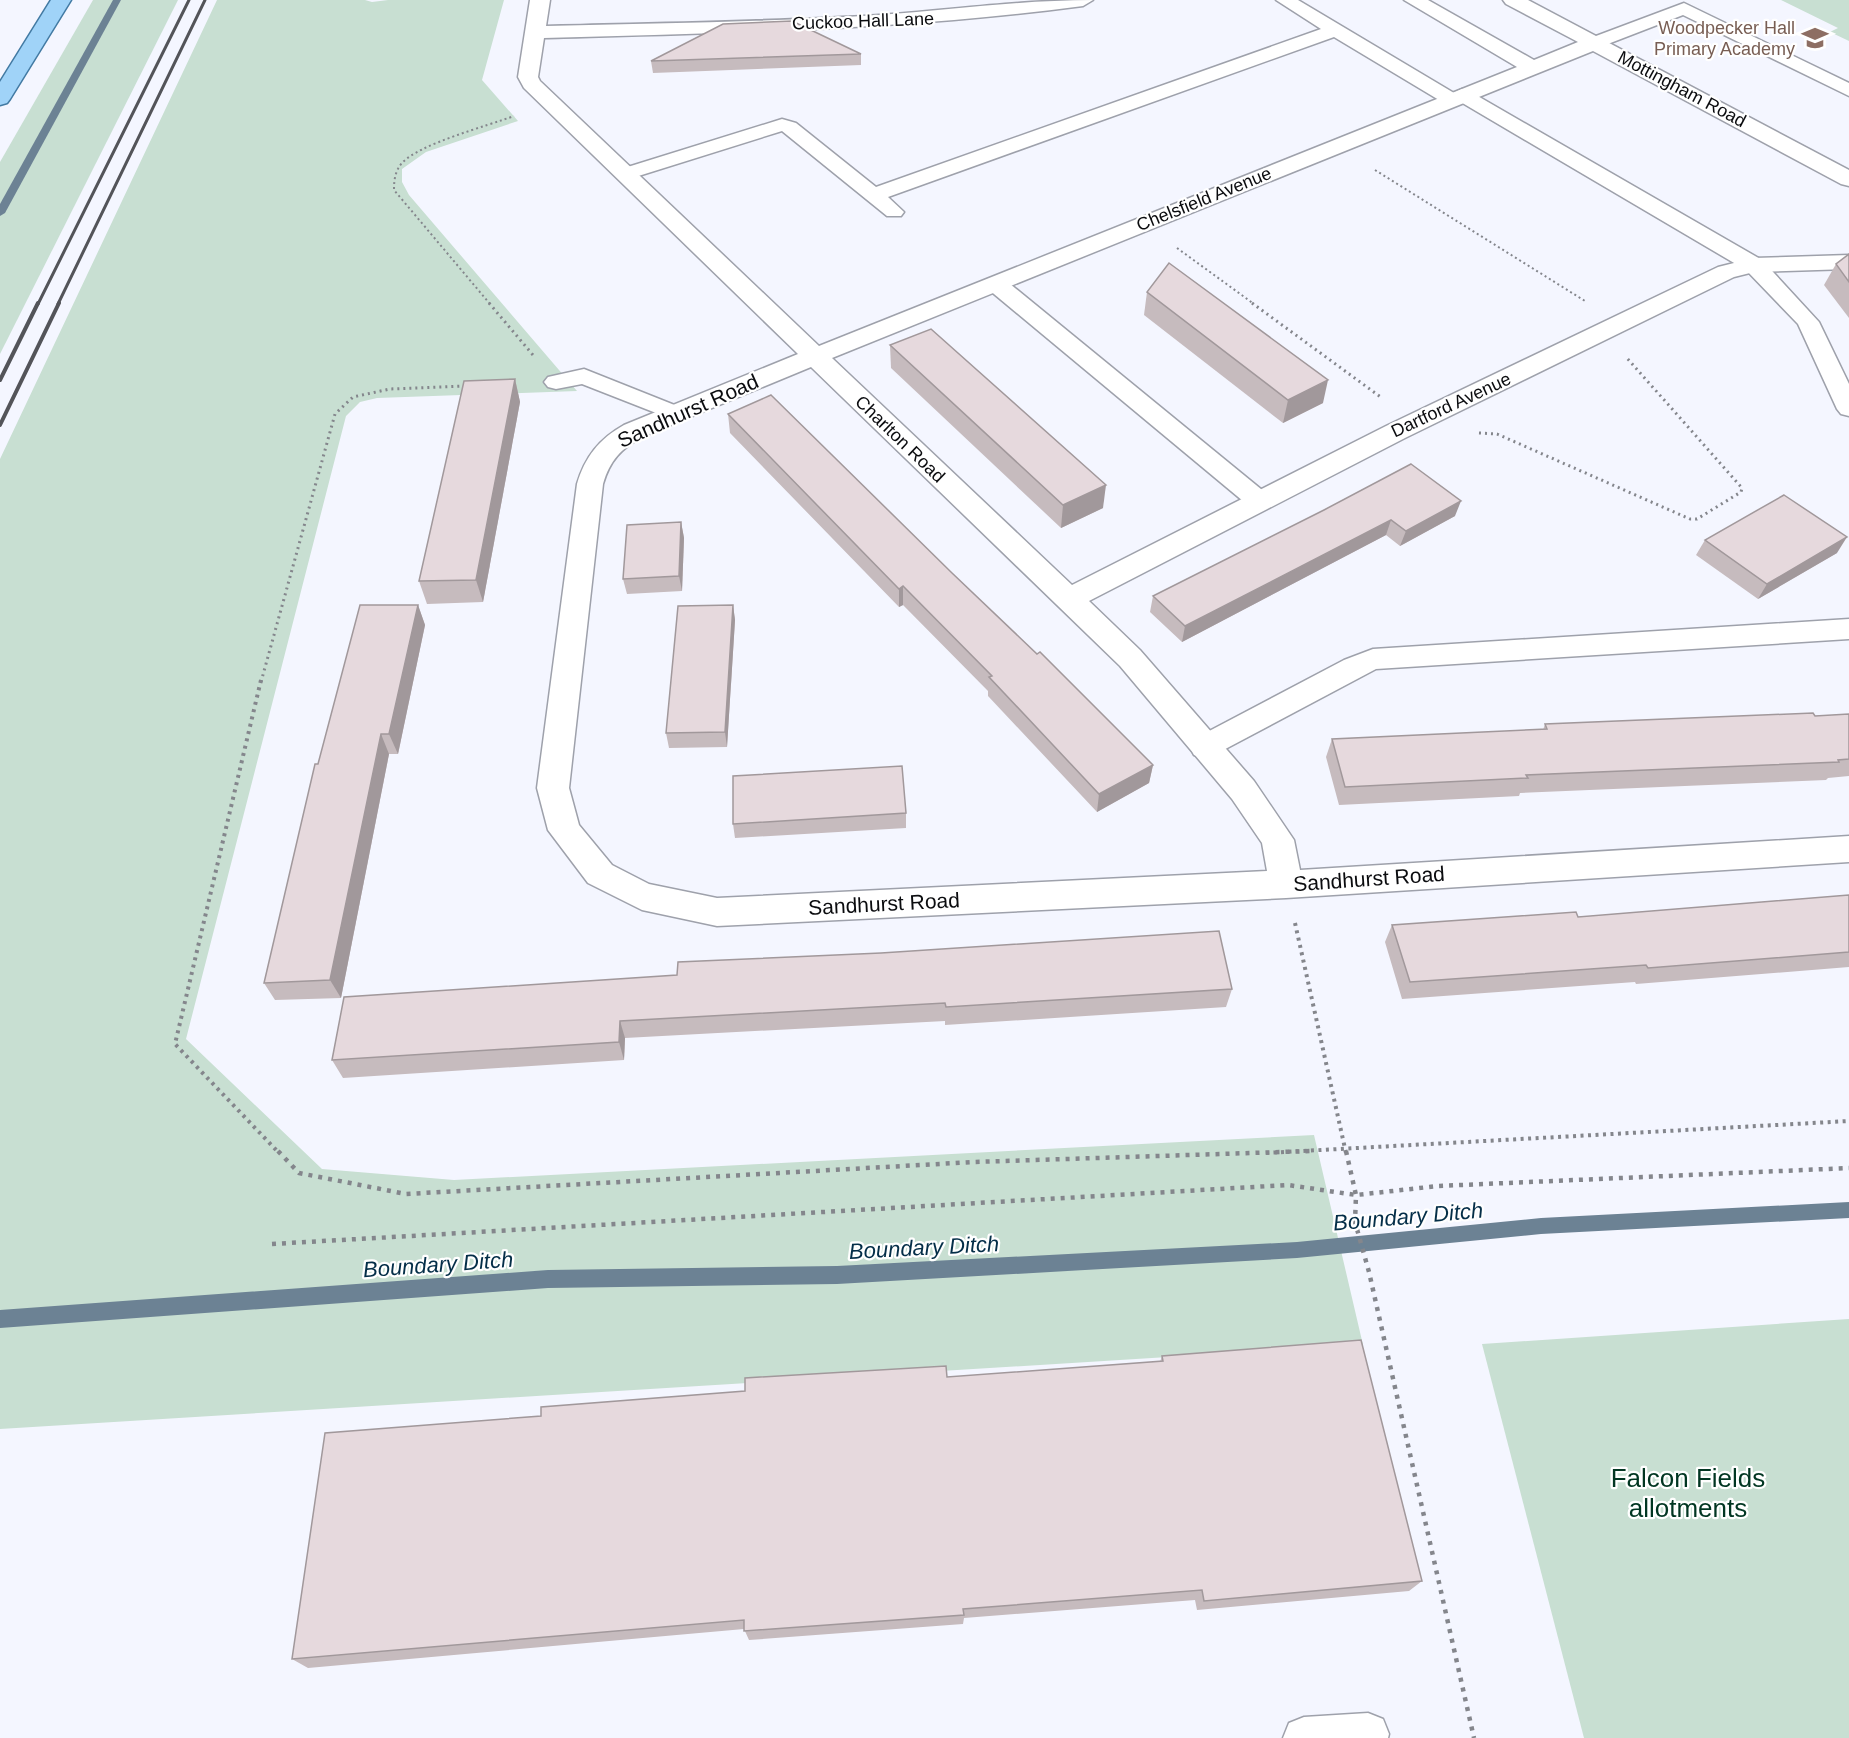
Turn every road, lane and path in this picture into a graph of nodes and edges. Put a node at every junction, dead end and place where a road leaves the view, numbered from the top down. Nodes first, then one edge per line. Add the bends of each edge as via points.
1 (61, 0) edge
2 (540, 0) edge
3 (1083, 0) edge
4 (1284, 0) edge
5 (1414, 0) edge
6 (1513, 0) edge
7 (1336, 30) junction
8 (534, 32) junction
9 (1593, 43) junction
10 (1532, 67) junction
11 (1849, 90) edge
12 (1457, 97) junction
13 (0, 99) edge
14 (1336, 146) junction
15 (625, 174) junction
16 (1849, 179) edge
17 (873, 195) junction
18 (894, 212) dead end
19 (1144, 224) junction
20 (1849, 262) edge
21 (1754, 266) junction
22 (996, 284) junction
23 (1619, 323) junction
24 (815, 357) junction
25 (556, 382) dead end
26 (1849, 409) edge
27 (674, 412) junction
28 (1414, 421) junction
29 (1258, 500) junction
30 (1068, 600) junction
31 (1849, 629) edge
32 (1204, 747) junction
33 (1849, 849) edge
34 (1286, 884) junction
35 (1849, 1168) edge
36 (1356, 1195) junction
37 (272, 1244) dead end
38 (1368, 1734) dead end
39 (1304, 1738) edge
40 (1474, 1738) edge

1 - 13 main road
2 - 8 street, Charlton Road
3 - 8 street, Cuckoo Hall Lane via 924,20
4 - 7 lane
5 - 10 street
6 - 9 street, Mottingham Road
7 - 12 lane
7 - 17 lane
8 - 15 street, Charlton Road via 528,77 531,84
9 - 10 street, Chelsfield Avenue
9 - 11 lane via 1684,8
9 - 16 street, Mottingham Road
10 - 12 street, Chelsfield Avenue
12 - 14 street, Chelsfield Avenue
12 - 21 lane
14 - 19 street, Chelsfield Avenue
14 - 23 path
15 - 17 lane via 782,125
15 - 24 street, Charlton Road
17 - 18 lane
19 - 22 street, Chelsfield Avenue
19 - 28 path
20 - 21 street, Dartford Avenue
21 - 23 street, Dartford Avenue via 1726,272
21 - 26 lane via 1808,322
22 - 24 street, Chelsfield Avenue
22 - 29 lane
23 - 28 street, Dartford Avenue
23 - 28 path via 1620,350 1742,488 1697,519 1497,434 1464,432 1442,436
24 - 27 street, Sandhurst Road
24 - 30 street, Charlton Road
25 - 27 lane via 584,376
27 - 34 street, Sandhurst Road via 615,440 593,467 590,484 553,788 564,830 600,874 642,896 717,912
28 - 29 street, Dartford Avenue
29 - 30 street, Dartford Avenue
30 - 32 street, Charlton Road via 1130,658
31 - 32 lane via 1373,659
32 - 34 street, Charlton Road via 1243,790 1278,840
33 - 34 street, Sandhurst Road
34 - 36 path
35 - 36 path via 1438,1186
36 - 37 path via 1288,1185
36 - 40 path via 1355,1222
38 - 39 lane

